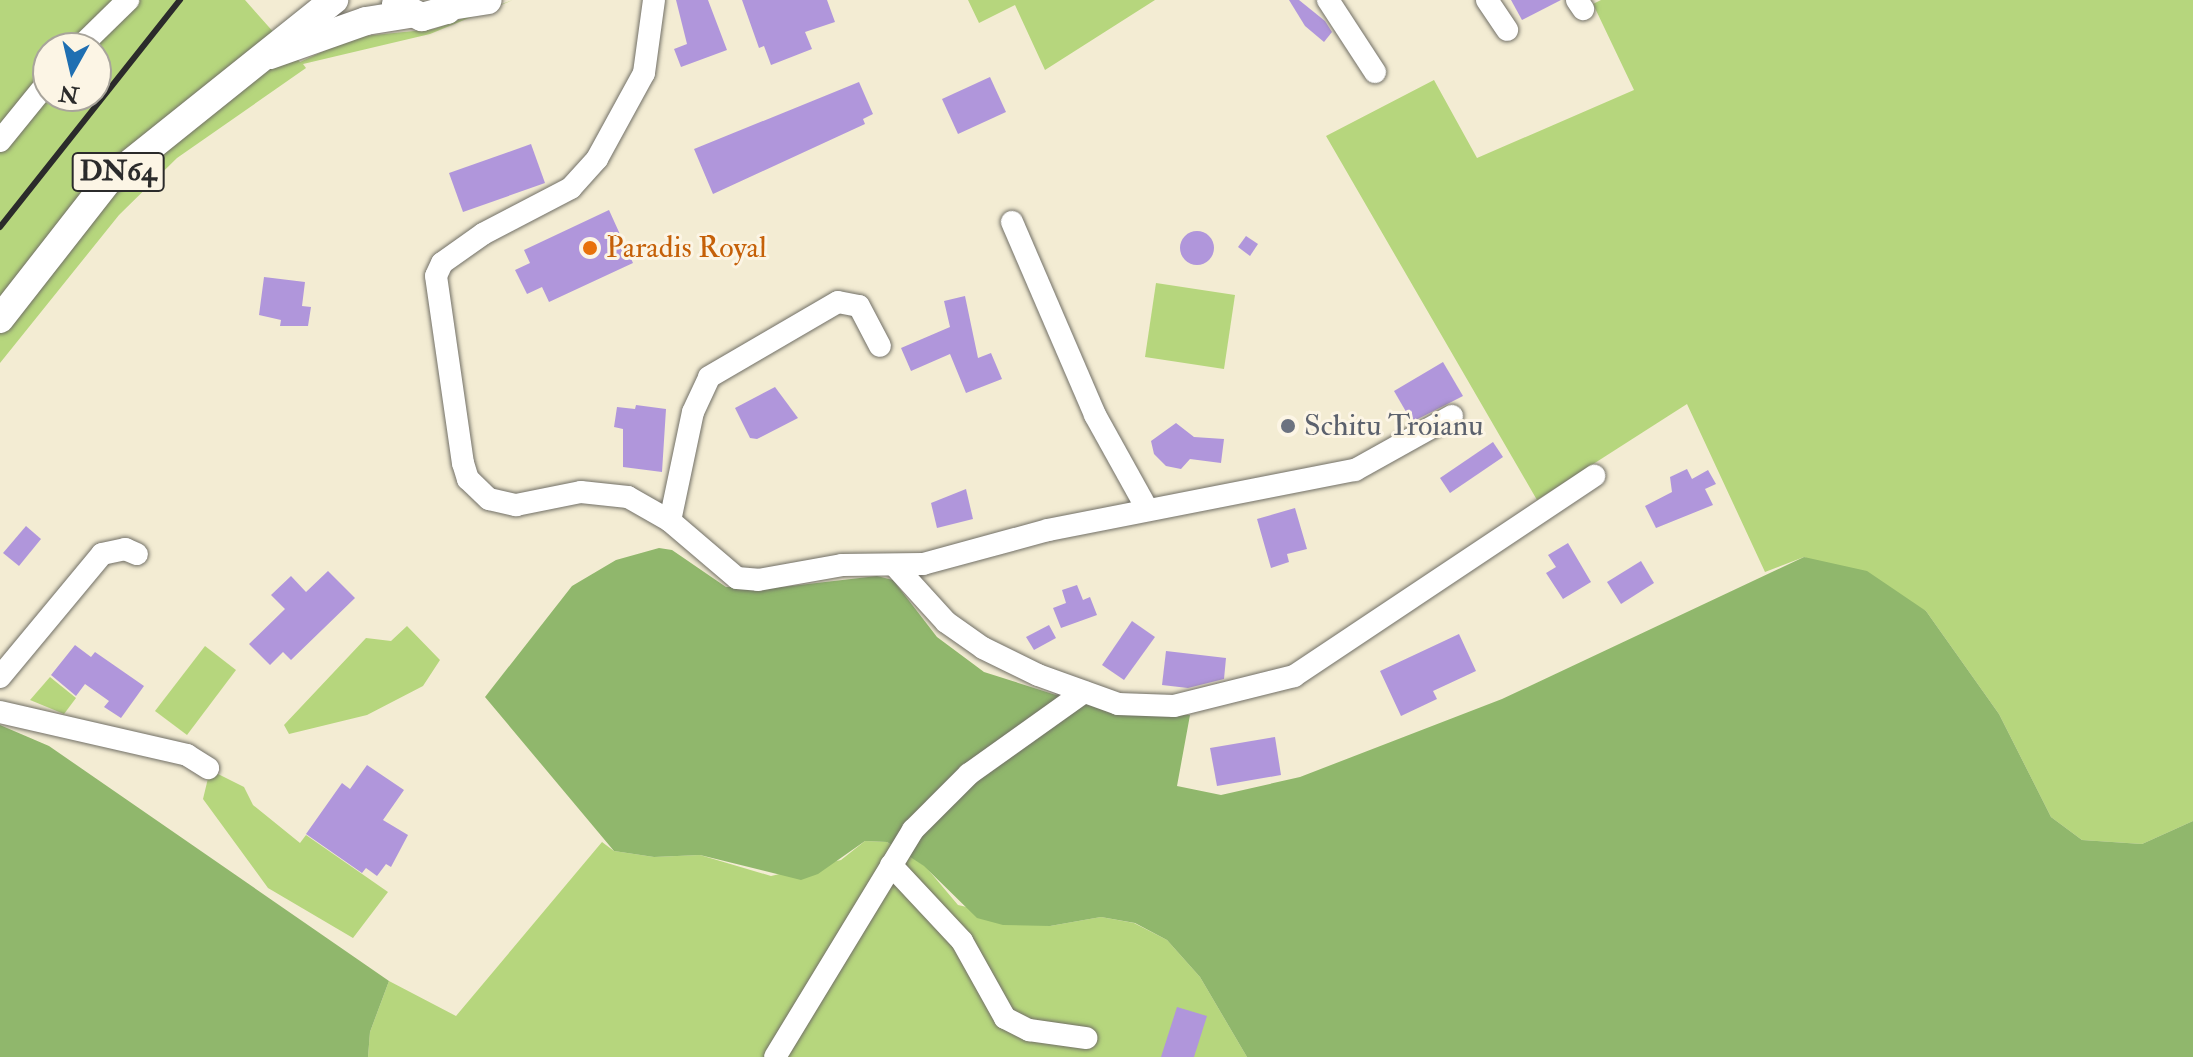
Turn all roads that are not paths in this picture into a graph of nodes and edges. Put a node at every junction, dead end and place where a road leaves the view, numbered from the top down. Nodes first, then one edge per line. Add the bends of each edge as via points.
1 (128, 0) edge
2 (334, 0) edge
3 (488, 0) edge
4 (654, 0) edge
5 (1328, 0) edge
6 (1487, 0) edge
7 (454, 3) edge
8 (401, 7) edge
9 (1507, 30) dead end
10 (95, 32) edge
11 (266, 56) junction
12 (1375, 72) dead end
13 (32, 102) edge
14 (0, 141) edge
15 (1012, 222) dead end
16 (0, 319) edge
17 (880, 346) dead end
18 (1452, 416) dead end
19 (1594, 476) dead end
20 (1142, 511) junction
21 (670, 521) junction
22 (137, 554) dead end
23 (896, 567) junction
24 (0, 677) edge
25 (1084, 692) junction
26 (0, 712) edge
27 (208, 768) dead end
28 (891, 865) junction
29 (1086, 1038) dead end
30 (775, 1057) edge

1 - 10 street
2 - 11 main road, DN64
3 - 7 main road
4 - 21 street via 644,73 597,159 571,188 465,245 442,263 436,276 463,463 478,492 516,505 603,492 646,505
5 - 12 street
6 - 9 street
7 - 8 main road via 436,16
8 - 11 main road, DN64
11 - 16 main road, DN64 via 108,181
13 - 14 street
15 - 20 street
17 - 21 street via 859,306 838,302 709,377 693,412
18 - 20 street via 1355,470
19 - 25 street via 1294,676 1174,706 1118,704
20 - 23 street
21 - 23 street via 737,578 758,580 842,565
22 - 24 street via 125,549 102,554
23 - 25 street via 962,635 1038,675
25 - 28 street via 939,799
26 - 27 street via 187,755
28 - 29 street via 962,941 1005,1018 1029,1030
28 - 30 street

